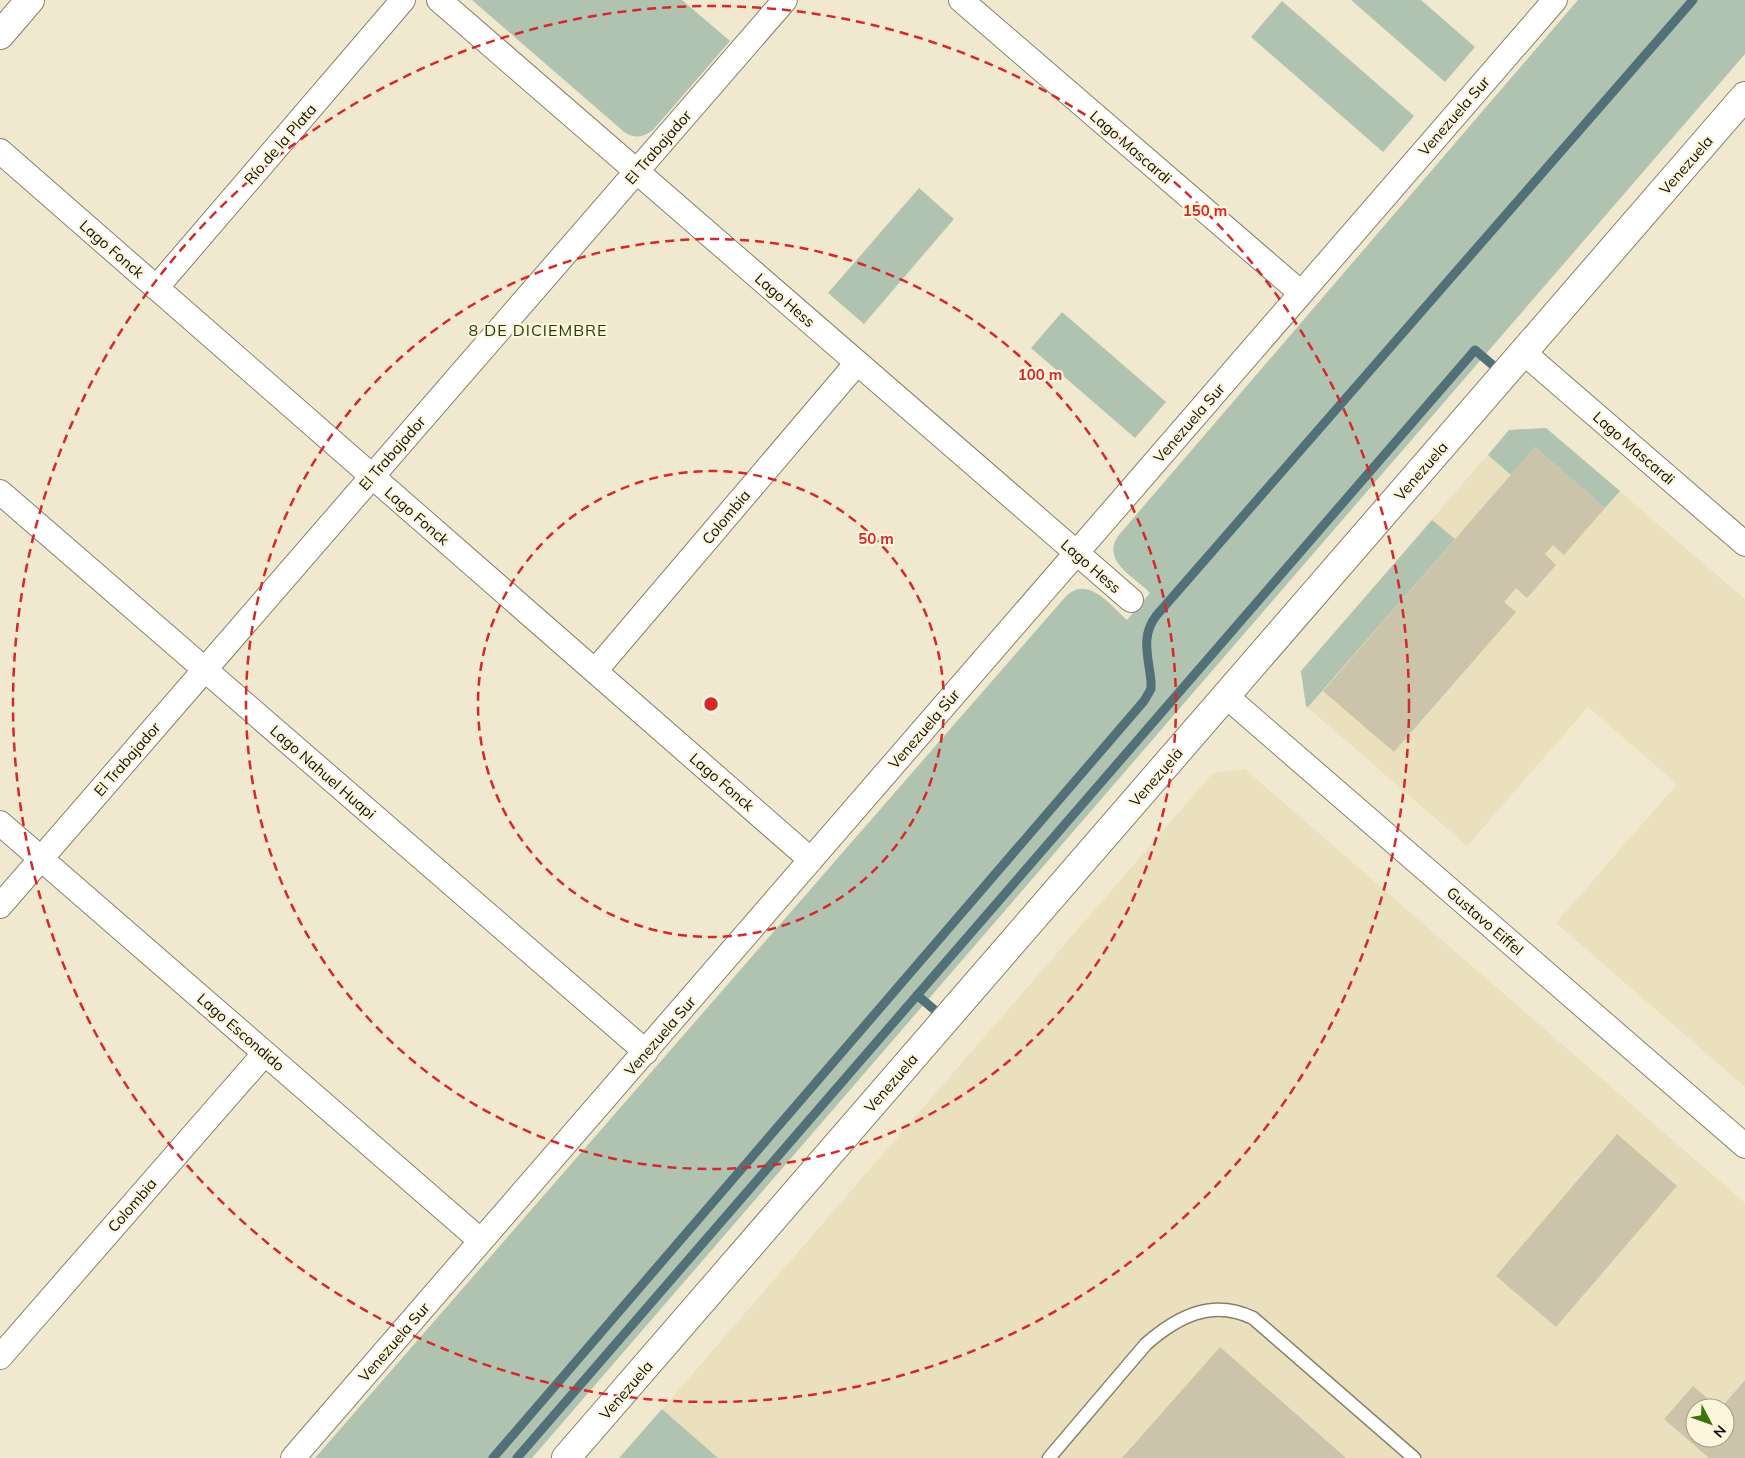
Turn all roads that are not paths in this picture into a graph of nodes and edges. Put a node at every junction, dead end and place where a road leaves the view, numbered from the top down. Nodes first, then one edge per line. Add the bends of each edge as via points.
1 (30, 0) edge
2 (404, 0) edge
3 (439, 0) edge
4 (785, 0) edge
5 (961, 0) edge
6 (1555, 0) edge
7 (0, 35) edge
8 (1745, 96) edge
9 (0, 151) edge
10 (636, 172) junction
11 (156, 288) junction
12 (1301, 293) junction
13 (1523, 352) junction
14 (857, 363) junction
15 (372, 477) junction
16 (0, 492) edge
17 (1745, 544) edge
18 (1076, 553) junction
19 (1131, 600) dead end
20 (205, 670) junction
21 (595, 671) junction
22 (1226, 696) junction
23 (0, 823) edge
24 (41, 859) junction
25 (811, 860) junction
26 (0, 906) edge
27 (646, 1052) junction
28 (265, 1053) junction
29 (1745, 1146) edge
30 (482, 1241) junction
31 (0, 1357) edge
32 (294, 1458) edge
33 (566, 1458) edge
34 (1049, 1458) edge
35 (1414, 1458) edge

1 - 7 street
2 - 11 street, Río de la Plata
3 - 10 street, Lago Hess
4 - 10 street, El Trabajador
5 - 12 street, Lago Mascardi
6 - 12 street, Venezuela Sur
8 - 13 street, Venezuela
9 - 11 street, Lago Fonck
10 - 14 street, Lago Hess
10 - 15 street, El Trabajador
11 - 15 street, Lago Fonck
12 - 18 street, Venezuela Sur
13 - 17 street, Lago Mascardi
13 - 22 street, Venezuela
14 - 18 street, Lago Hess
14 - 21 street, Colombia
15 - 20 street, El Trabajador
15 - 21 street, Lago Fonck
16 - 20 street, Lago Nahuel Huapi
18 - 19 street, Lago Hess
18 - 25 street, Venezuela Sur
20 - 24 street, El Trabajador
20 - 27 street, Lago Nahuel Huapi
21 - 25 street, Lago Fonck
22 - 29 street, Gustavo Eiffel
22 - 33 street, Venezuela
23 - 24 street, Lago Escondido
24 - 26 street, El Trabajador
24 - 28 street, Lago Escondido
25 - 27 street, Venezuela Sur
27 - 30 street, Venezuela Sur
28 - 30 street, Lago Escondido
28 - 31 street, Colombia
30 - 32 street, Venezuela Sur
34 - 35 lane via 1135,1356 1158,1334 1186,1316 1215,1310 1228,1310 1253,1318

